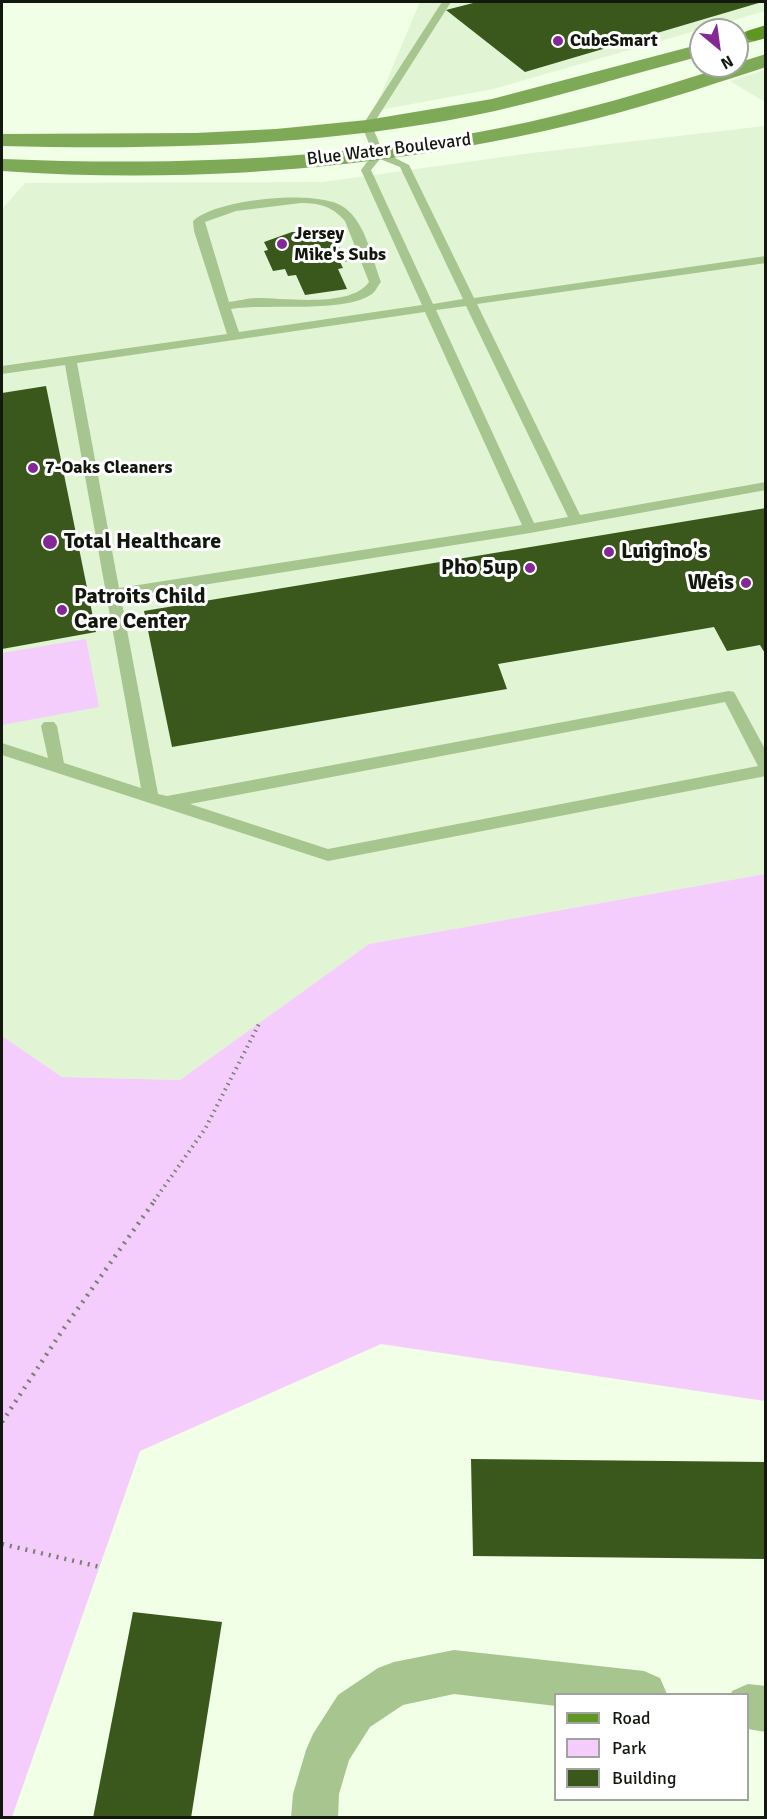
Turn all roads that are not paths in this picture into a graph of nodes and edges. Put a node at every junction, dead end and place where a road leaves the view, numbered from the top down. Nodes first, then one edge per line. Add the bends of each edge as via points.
1 (446, 2) edge
2 (689, 53) edge
3 (765, 60) edge
4 (367, 126) junction
5 (2, 140) edge
6 (378, 154) junction
7 (2, 165) edge
8 (765, 259) edge
9 (470, 303) junction
10 (225, 306) junction
11 (430, 309) junction
12 (234, 336) junction
13 (70, 360) junction
14 (2, 370) edge
15 (765, 486) edge
16 (576, 520) junction
17 (530, 528) junction
18 (114, 594) junction
19 (49, 726) dead end
20 (2, 749) edge
21 (57, 767) junction
22 (765, 768) edge
23 (158, 800) junction
24 (627, 1693) edge
25 (749, 1707) edge
26 (765, 1709) edge
27 (314, 1818) edge

1 - 4 lane
2 - 4 street, Blue Water Boulevard via 494,105
3 - 6 street, Blue Water Boulevard via 648,99 569,119
4 - 5 street, Blue Water Boulevard via 276,135
4 - 6 lane
6 - 7 street, Blue Water Boulevard via 204,167
6 - 9 lane via 404,165
6 - 11 lane via 366,170
8 - 9 lane
9 - 11 lane
9 - 16 lane
10 - 10 lane via 259,302 306,304 354,297 366,294 375,282 351,222 344,212 329,204 311,200 219,210 199,221
10 - 12 lane
11 - 12 lane
11 - 17 lane
12 - 13 lane
13 - 14 lane
13 - 18 lane
15 - 16 lane
16 - 17 lane
17 - 18 lane
18 - 23 lane
19 - 21 lane
20 - 21 lane
21 - 23 lane
22 - 23 lane via 328,855
22 - 23 lane via 729,696
24 - 27 street via 454,1672 394,1684 354,1711 329,1750 316,1794
25 - 26 street

